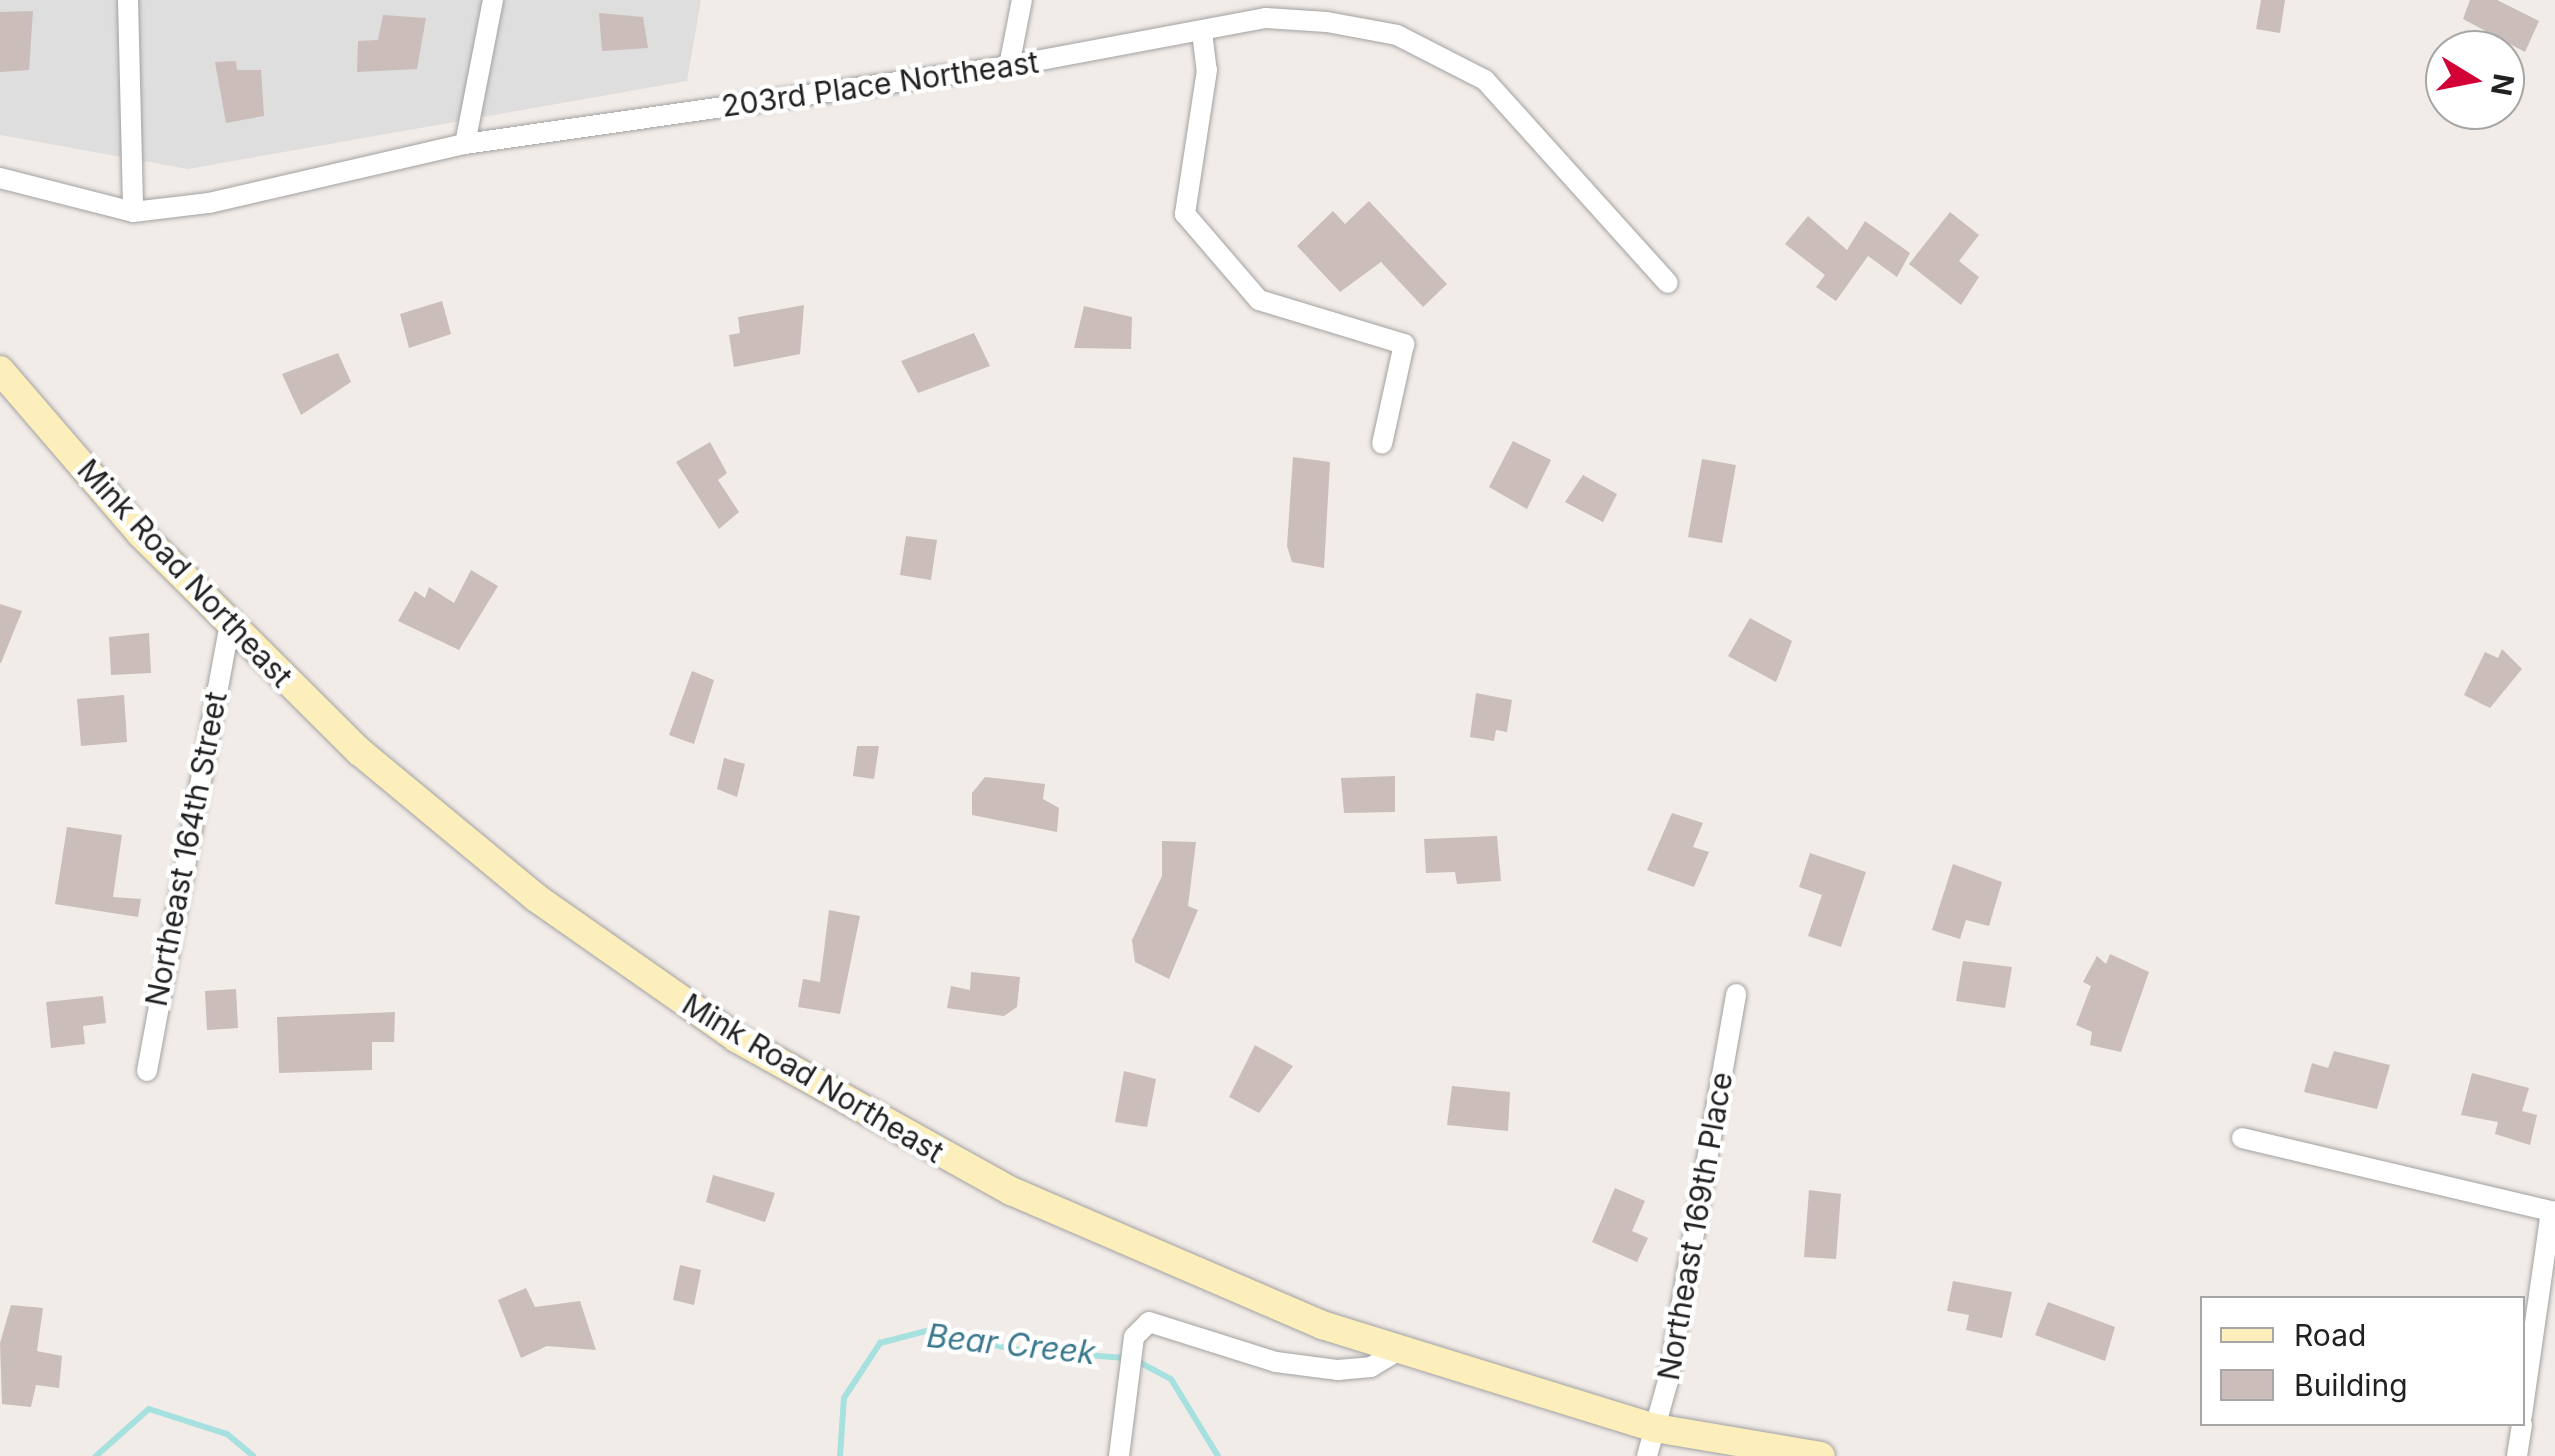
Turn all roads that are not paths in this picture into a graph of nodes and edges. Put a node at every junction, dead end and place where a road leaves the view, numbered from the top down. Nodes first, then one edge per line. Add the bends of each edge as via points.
1 (128, 0) edge
2 (493, 0) edge
3 (1022, 0) edge
4 (1202, 32) junction
5 (1009, 66) junction
6 (466, 144) junction
7 (0, 178) edge
8 (133, 212) junction
9 (1668, 282) dead end
10 (0, 370) edge
11 (1382, 444) dead end
12 (229, 627) junction
13 (1736, 994) dead end
14 (147, 1072) dead end
15 (2242, 1138) dead end
16 (1398, 1352) junction
17 (2525, 1398) edge
18 (2521, 1426) edge
19 (1656, 1428) junction
20 (1119, 1456) edge
21 (1646, 1456) edge
22 (1821, 1456) edge
23 (2517, 1456) edge

1 - 8 street
2 - 6 street
3 - 5 street
4 - 5 street, 203rd Place Northeast
4 - 9 street, 203rd Place Northeast via 1266,18 1328,22 1449,56 1486,80
4 - 11 street via 1207,70 1185,214 1259,300 1404,344
5 - 6 street, 203rd Place Northeast
6 - 8 street, 203rd Place Northeast via 327,180
7 - 8 street, 203rd Place Northeast
10 - 12 street, Mink Road Northeast
12 - 14 street, Northeast 164th Street
12 - 16 street, Mink Road Northeast via 426,808 736,1038 1045,1207
13 - 19 street, Northeast 169th Place
15 - 17 street via 2551,1211
16 - 19 street, Mink Road Northeast
16 - 20 street via 1371,1367 1338,1370 1276,1362 1148,1322 1134,1337
18 - 23 street
19 - 21 street, Northeast 169th Place
19 - 22 street, Mink Road Northeast

